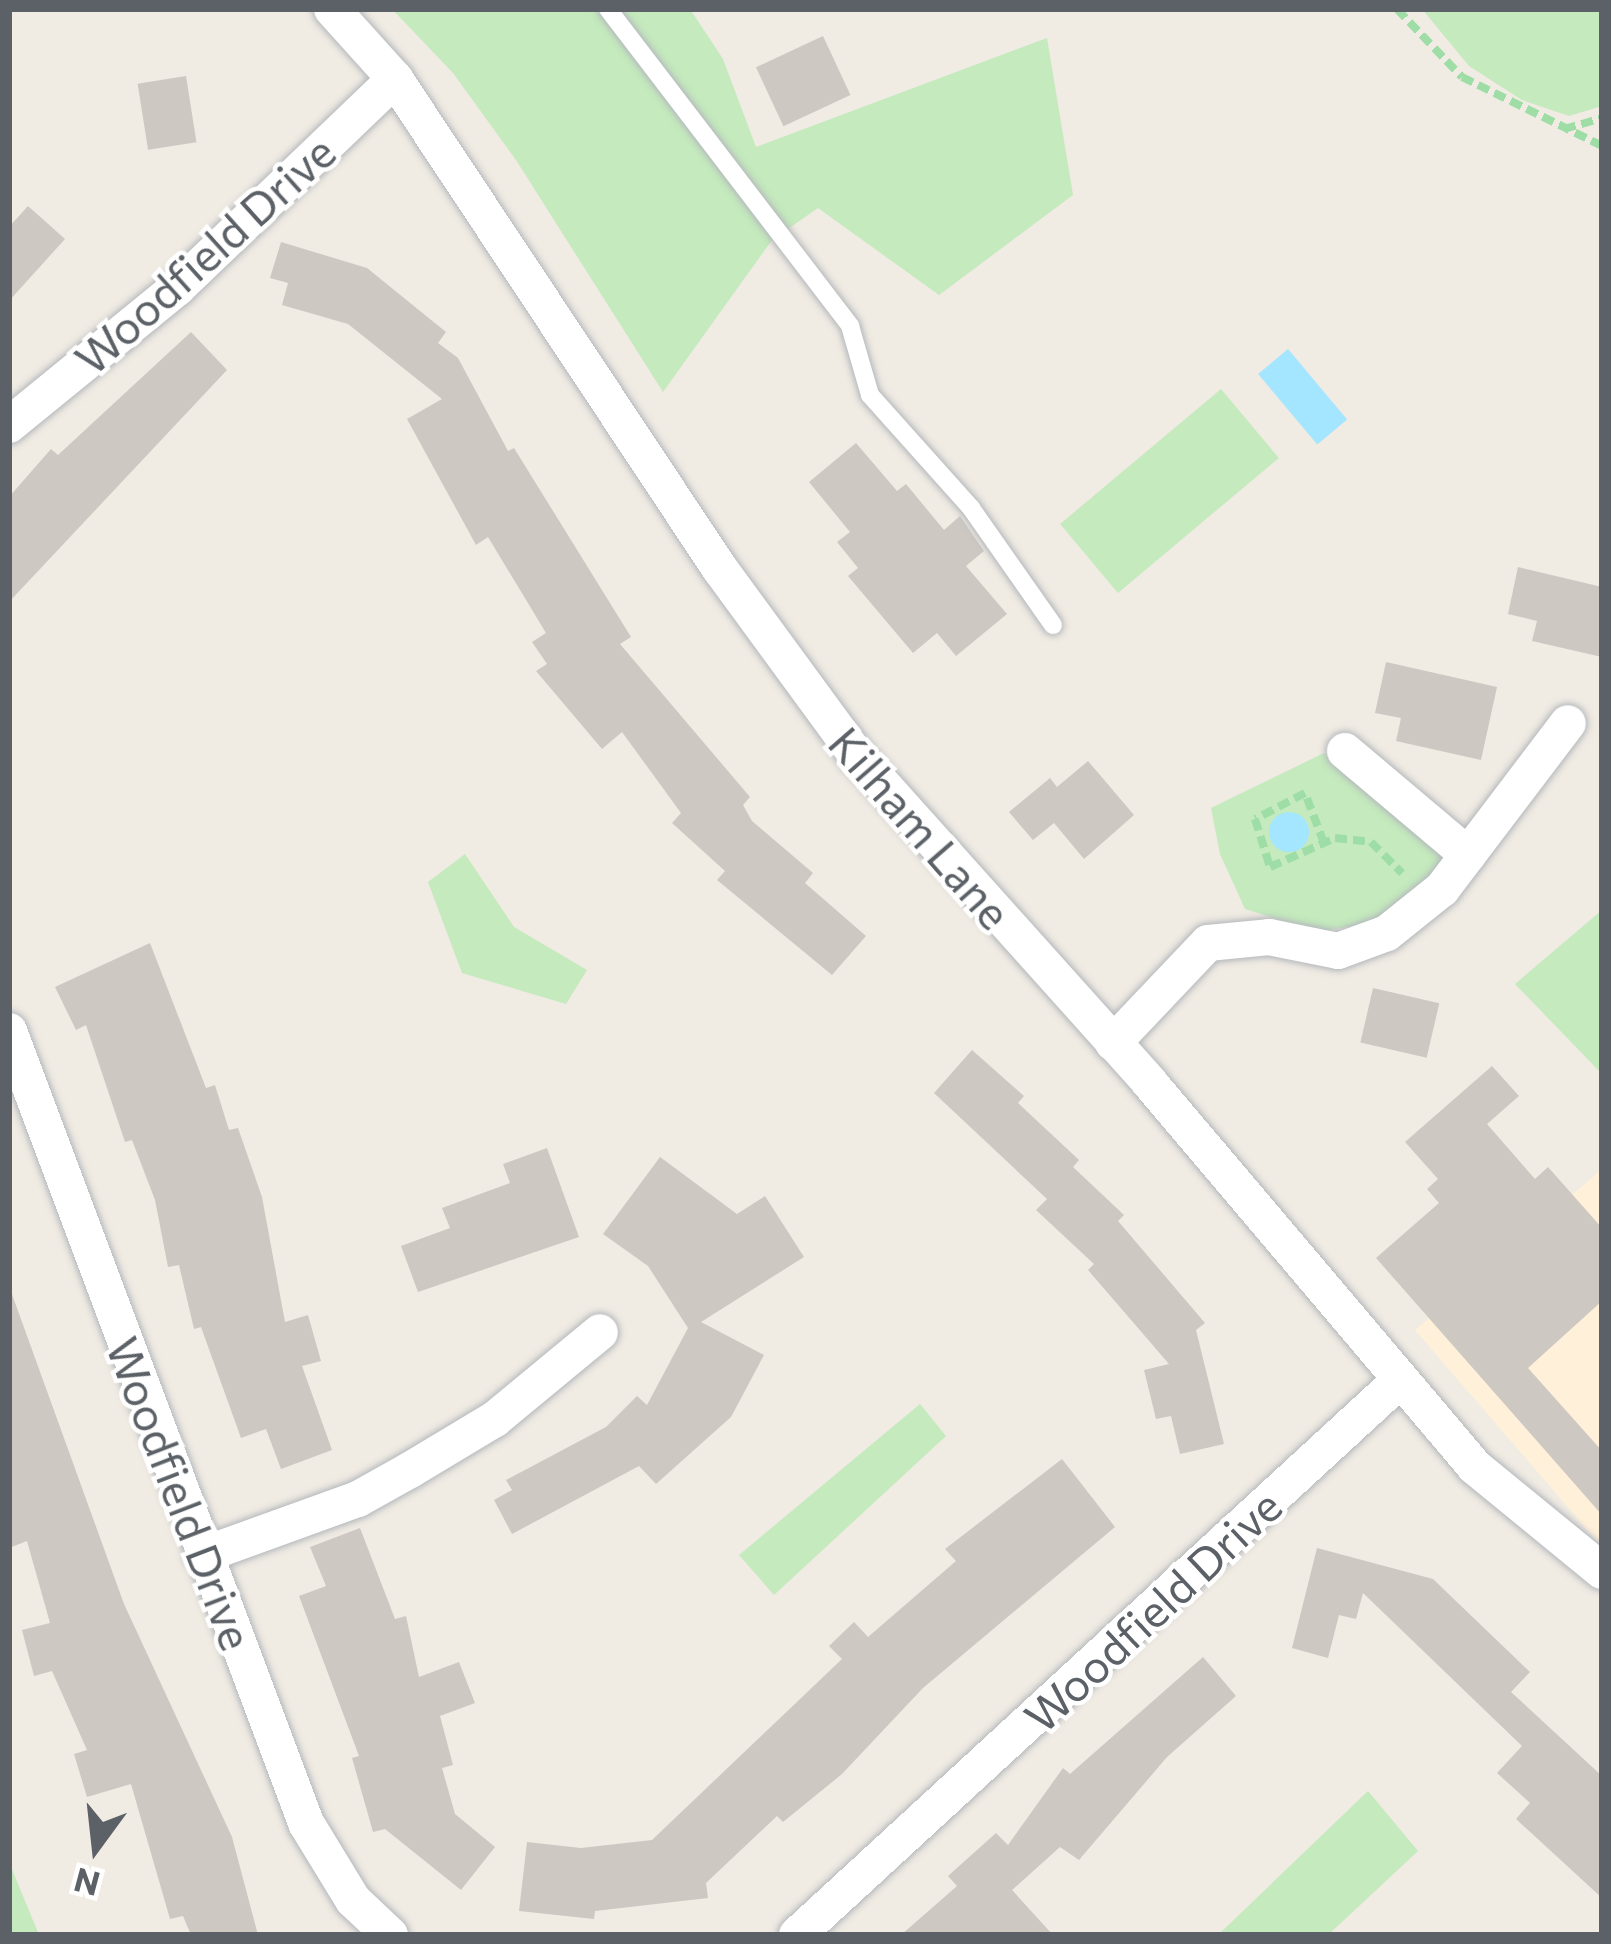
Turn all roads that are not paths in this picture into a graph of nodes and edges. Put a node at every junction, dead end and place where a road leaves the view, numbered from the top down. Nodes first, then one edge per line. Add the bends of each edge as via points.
1 (332, 9) edge
2 (608, 9) edge
3 (395, 79) junction
4 (9, 425) edge
5 (1053, 625) dead end
6 (1568, 723) dead end
7 (1345, 751) dead end
8 (1468, 855) junction
9 (9, 1030) edge
10 (1113, 1043) junction
11 (600, 1332) dead end
12 (1399, 1381) junction
13 (203, 1555) junction
14 (1602, 1571) edge
15 (390, 1935) edge
16 (797, 1935) edge

1 - 3 street, Kilham Lane
2 - 5 lane via 850,326 870,395 971,508
3 - 4 street, Woodfield Drive via 177,288
3 - 10 street, Kilham Lane via 798,683
6 - 8 street
7 - 8 street
8 - 10 street via 1429,900 1376,939 1338,951 1269,937 1208,943
9 - 13 street, Woodfield Drive
10 - 12 street, Kilham Lane
11 - 13 street via 495,1418 410,1470 358,1499
12 - 14 street, Kilham Lane via 1475,1467
12 - 16 street, Woodfield Drive
13 - 15 street, Woodfield Drive via 306,1823 353,1900

